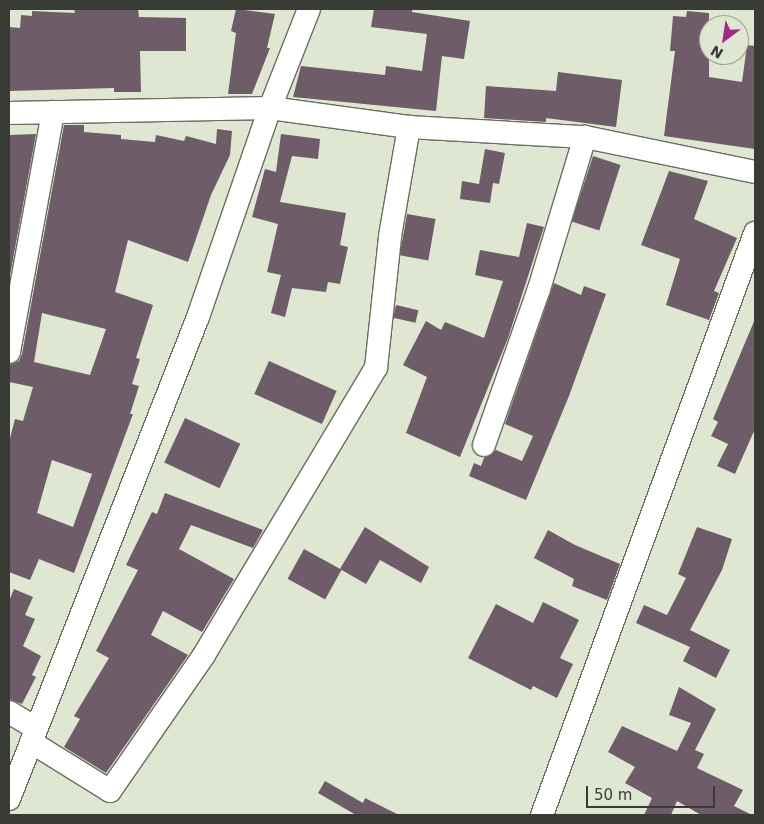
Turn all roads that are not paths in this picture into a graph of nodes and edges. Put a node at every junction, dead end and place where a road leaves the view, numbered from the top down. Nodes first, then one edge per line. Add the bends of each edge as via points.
1 (309, 9) edge
2 (270, 108) junction
3 (53, 112) junction
4 (9, 113) edge
5 (409, 127) junction
6 (585, 137) junction
7 (755, 172) edge
8 (755, 233) edge
9 (9, 352) edge
10 (484, 445) dead end
11 (9, 712) edge
12 (33, 735) junction
13 (9, 799) edge
14 (542, 815) edge

1 - 2 street
2 - 3 street
2 - 5 street
2 - 12 street via 198,317
3 - 4 street
3 - 9 street
5 - 6 street
5 - 12 street via 390,236 376,368 204,655 110,791
6 - 7 street
6 - 10 street via 538,289
8 - 14 street
11 - 12 street
12 - 13 street

